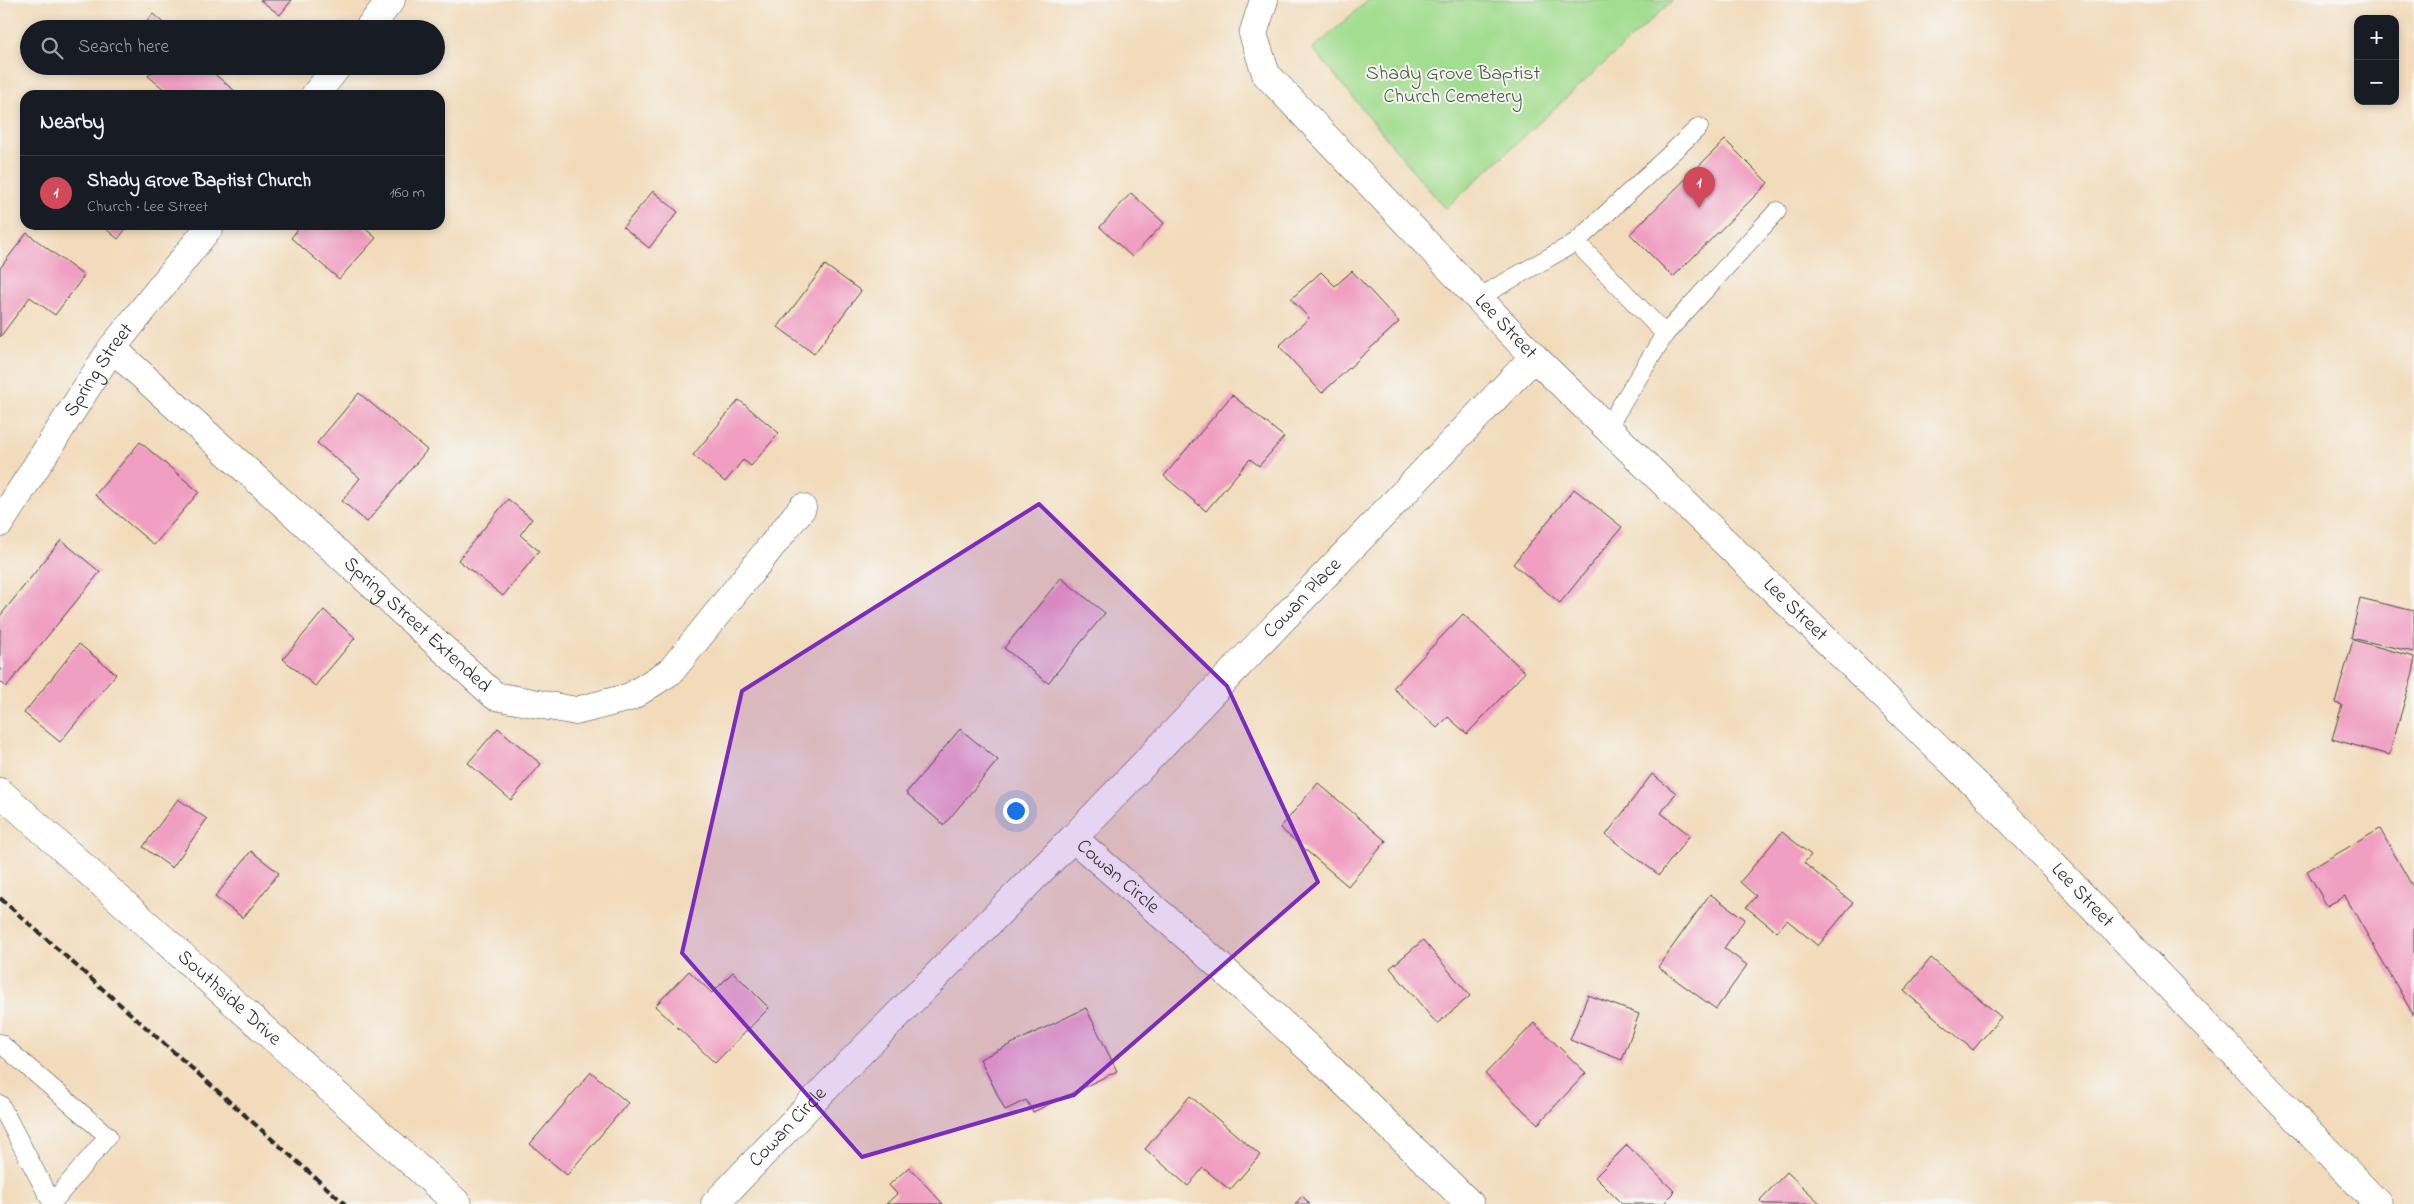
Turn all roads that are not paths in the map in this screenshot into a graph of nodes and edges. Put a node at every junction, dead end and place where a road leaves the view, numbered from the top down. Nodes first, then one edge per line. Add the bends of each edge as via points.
1 (391, 0) edge
2 (1264, 0) edge
3 (375, 20) edge
4 (331, 75) edge
5 (319, 90) edge
6 (1699, 127) dead end
7 (1777, 211) dead end
8 (207, 230) edge
9 (1576, 242) junction
10 (1478, 298) junction
11 (1665, 334) junction
12 (112, 348) junction
13 (1534, 357) junction
14 (1607, 428) junction
15 (802, 508) dead end
16 (0, 522) edge
17 (0, 792) edge
18 (1073, 838) junction
19 (0, 1042) edge
20 (0, 1104) edge
21 (458, 1204) edge
22 (715, 1204) edge
23 (1470, 1204) edge
24 (2378, 1204) edge

1 - 3 street
2 - 10 street, Lee Street via 1253,34 1266,74
4 - 5 street
6 - 9 lane
7 - 11 lane
8 - 12 street, Spring Street
9 - 10 lane
9 - 11 lane
10 - 13 street, Lee Street
11 - 14 lane
12 - 15 street, Spring Street Extended via 495,696 576,711 630,697 671,671
12 - 16 street, Spring Street
13 - 14 street, Lee Street
13 - 18 street, Cowan Place
14 - 24 street, Lee Street via 1986,795
17 - 21 street, Southside Drive
18 - 22 street, Cowan Circle
18 - 23 street, Cowan Circle via 1263,1006
19 - 20 lane via 108,1136 52,1204

